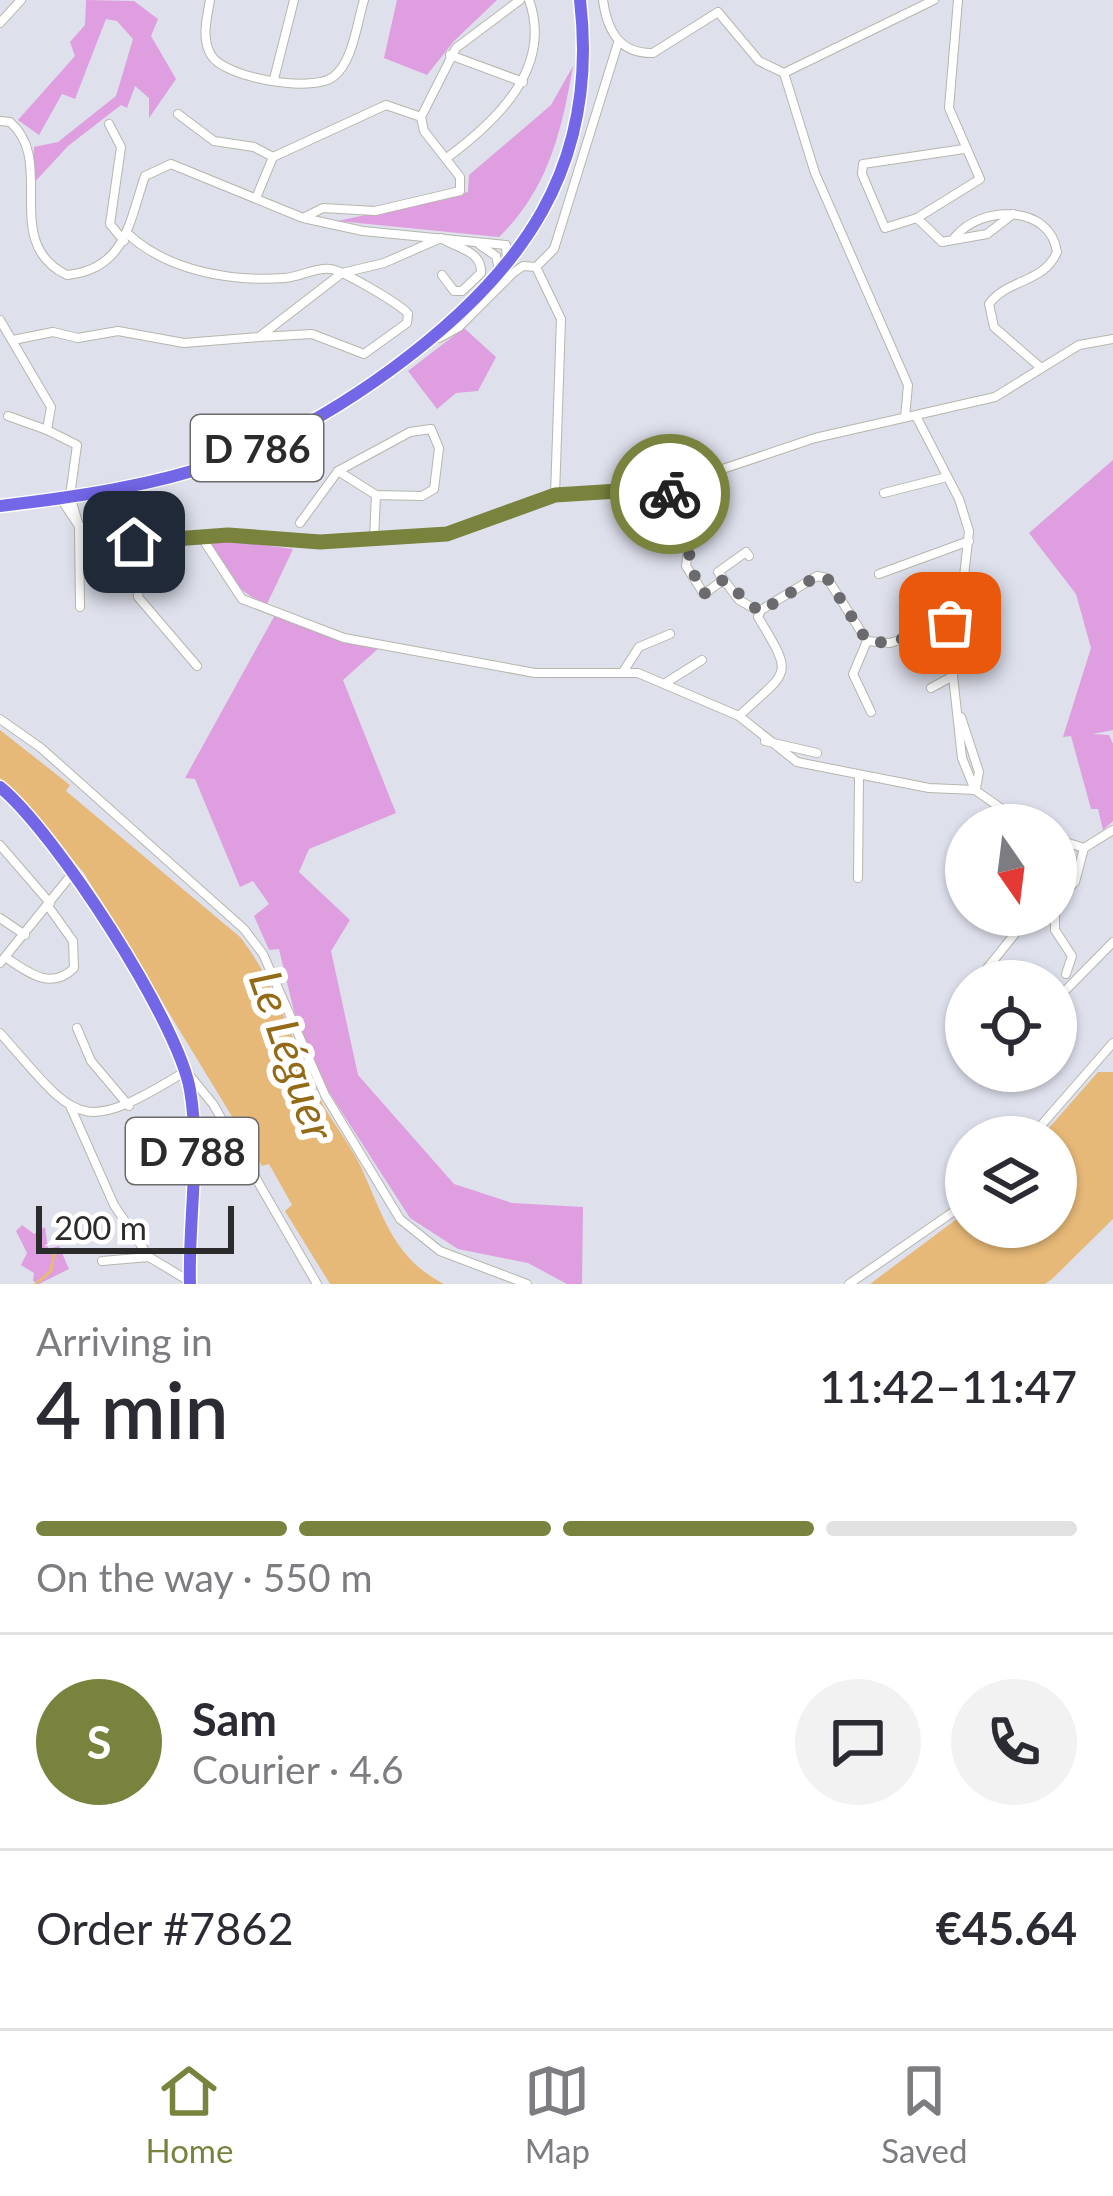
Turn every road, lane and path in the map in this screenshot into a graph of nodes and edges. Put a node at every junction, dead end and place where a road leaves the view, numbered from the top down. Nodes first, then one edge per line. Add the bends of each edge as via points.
1 (21, 0) edge
2 (210, 0) edge
3 (294, 0) edge
4 (364, 0) edge
5 (524, 0) edge
6 (580, 0) edge
7 (603, 0) edge
8 (934, 0) edge
9 (956, 1) edge
10 (3, 18) edge
11 (618, 43) junction
12 (450, 55) junction
13 (784, 74) junction
14 (274, 79) junction
15 (523, 82) junction
16 (178, 114) dead end
17 (422, 117) junction
18 (0, 121) edge
19 (109, 124) dead end
20 (964, 149) junction
21 (273, 157) junction
22 (448, 157) junction
23 (256, 198) junction
24 (1013, 214) junction
25 (303, 218) junction
26 (917, 218) junction
27 (126, 237) junction
28 (956, 237) junction
29 (441, 238) junction
30 (468, 241) junction
31 (523, 243) junction
32 (506, 245) junction
33 (536, 267) junction
34 (342, 273) junction
35 (442, 275) dead end
36 (501, 277) junction
37 (0, 320) edge
38 (259, 337) junction
39 (1113, 339) edge
40 (14, 340) junction
41 (421, 346) junction
42 (1040, 367) junction
43 (8, 416) dead end
44 (916, 416) junction
45 (905, 418) junction
46 (47, 430) junction
47 (338, 471) junction
48 (947, 477) junction
49 (666, 488) junction
50 (884, 493) dead end
51 (376, 495) junction
52 (555, 495) junction
53 (65, 497) junction
54 (0, 506) edge
55 (300, 523) dead end
56 (79, 526) junction
57 (202, 538) junction
58 (374, 539) junction
59 (969, 541) junction
60 (140, 544) junction
61 (749, 556) dead end
62 (879, 574) dead end
63 (723, 580) junction
64 (80, 607) dead end
65 (759, 615) junction
66 (960, 621) junction
67 (670, 634) dead end
68 (867, 641) junction
69 (702, 660) dead end
70 (197, 666) dead end
71 (623, 672) junction
72 (953, 676) junction
73 (667, 682) junction
74 (931, 688) dead end
75 (958, 709) junction
76 (871, 712) dead end
77 (739, 716) junction
78 (0, 719) edge
79 (765, 741) junction
80 (817, 753) dead end
81 (980, 772) junction
82 (859, 776) junction
83 (0, 787) edge
84 (975, 790) junction
85 (993, 804) edge
86 (998, 804) edge
87 (1113, 830) edge
88 (0, 845) edge
89 (1077, 846) edge
90 (1084, 848) junction
91 (74, 873) junction
92 (1077, 874) edge
93 (858, 878) dead end
94 (49, 904) junction
95 (0, 918) edge
96 (25, 935) junction
97 (1013, 936) edge
98 (1113, 943) edge
99 (994, 960) edge
100 (4, 961) edge
101 (1077, 979) edge
102 (77, 1028) dead end
103 (0, 1033) edge
104 (1113, 1043) edge
105 (186, 1071) junction
106 (213, 1105) junction
107 (129, 1106) junction
108 (71, 1108) junction
109 (193, 1113) junction
110 (1049, 1116) edge
111 (945, 1218) edge
112 (149, 1257) junction
113 (102, 1261) dead end
114 (189, 1283) edge
115 (317, 1284) edge
116 (527, 1284) edge
117 (849, 1284) edge

1 - 10 street
2 - 14 street via 211,56 230,71
3 - 14 street
4 - 14 street via 333,77
5 - 12 street via 473,30
5 - 15 street via 536,44
6 - 31 main road, D 786 via 584,64 575,126
7 - 11 street
8 - 13 street
9 - 20 street via 947,85
11 - 13 street via 653,53 718,12 760,61
11 - 33 street via 558,238
12 - 15 street
12 - 17 street
13 - 45 street via 815,173 908,385
15 - 22 street
16 - 21 street via 214,141
17 - 21 street via 386,105
17 - 22 street
18 - 27 street via 25,138 28,219 52,268 67,275 100,267
19 - 27 street via 121,147 110,224
20 - 26 street via 980,175 976,186
20 - 26 street via 862,164 885,228
21 - 23 street
22 - 25 street via 460,191 375,211 323,208
23 - 25 street
23 - 27 street via 188,167 156,168 145,176
24 - 28 street via 973,222
24 - 28 street via 987,234
24 - 42 street via 1046,230 1056,257 1039,275 996,295 988,314
25 - 29 street
26 - 28 street via 943,242
27 - 34 street via 159,257 219,275
29 - 30 street
29 - 34 street
29 - 35 street via 482,265 462,291
30 - 32 street
30 - 36 street via 488,248
31 - 32 street
31 - 36 main road, D 786
32 - 36 street
33 - 41 street via 523,266 459,327
33 - 52 street via 561,319
34 - 38 street
34 - 38 street via 405,307 407,323 364,354 312,334
36 - 41 main road, D 786
37 - 40 street
38 - 40 street via 184,343 118,331
39 - 42 street via 1079,345
40 - 46 street via 51,407
41 - 53 main road, D 786 via 326,413 259,448 191,472
42 - 44 street via 995,397
43 - 46 street
44 - 45 street
44 - 48 street
45 - 49 street via 815,438
46 - 53 street via 77,445
47 - 51 street
47 - 51 street via 431,429 439,448 434,489
47 - 55 street
48 - 50 street
48 - 59 street
49 - 52 street
49 - 63 street via 691,524 686,566 704,594
51 - 58 street
52 - 58 street via 447,534
53 - 54 main road, D 786
53 - 56 street
56 - 60 street
56 - 64 street
57 - 58 street
57 - 60 street
57 - 71 street via 242,599 344,638 536,673
59 - 62 street
59 - 66 street
60 - 70 street via 138,596
61 - 63 street via 718,572
63 - 65 street
65 - 68 street via 817,576 827,578
65 - 77 street via 784,673
66 - 68 street via 890,643
66 - 72 street
67 - 71 street via 638,646
68 - 76 street via 853,674
69 - 73 street
71 - 73 street
72 - 74 street
72 - 75 street
73 - 77 street
75 - 81 street
75 - 84 street via 962,758
77 - 79 street
78 - 116 street via 244,929 263,954 325,1095 400,1219 440,1251
79 - 80 street
79 - 82 street via 796,762
81 - 84 street
81 - 86 street
82 - 84 street
82 - 93 street
83 - 91 main road, D 788
84 - 85 street
87 - 90 street
88 - 94 street
89 - 90 street
90 - 92 street
91 - 94 street
91 - 105 main road, D 788
94 - 96 street
94 - 100 street via 74,941 74,968 48,981
95 - 96 street
96 - 100 street
97 - 99 street
98 - 101 street
102 - 107 street via 91,1061
103 - 108 street
104 - 110 street
105 - 106 street
105 - 107 street
105 - 109 main road, D 788
106 - 109 street
106 - 115 street
107 - 108 street via 107,1113
108 - 112 street via 114,1205
109 - 114 main road, D 788
111 - 117 street
112 - 113 street
112 - 114 street

